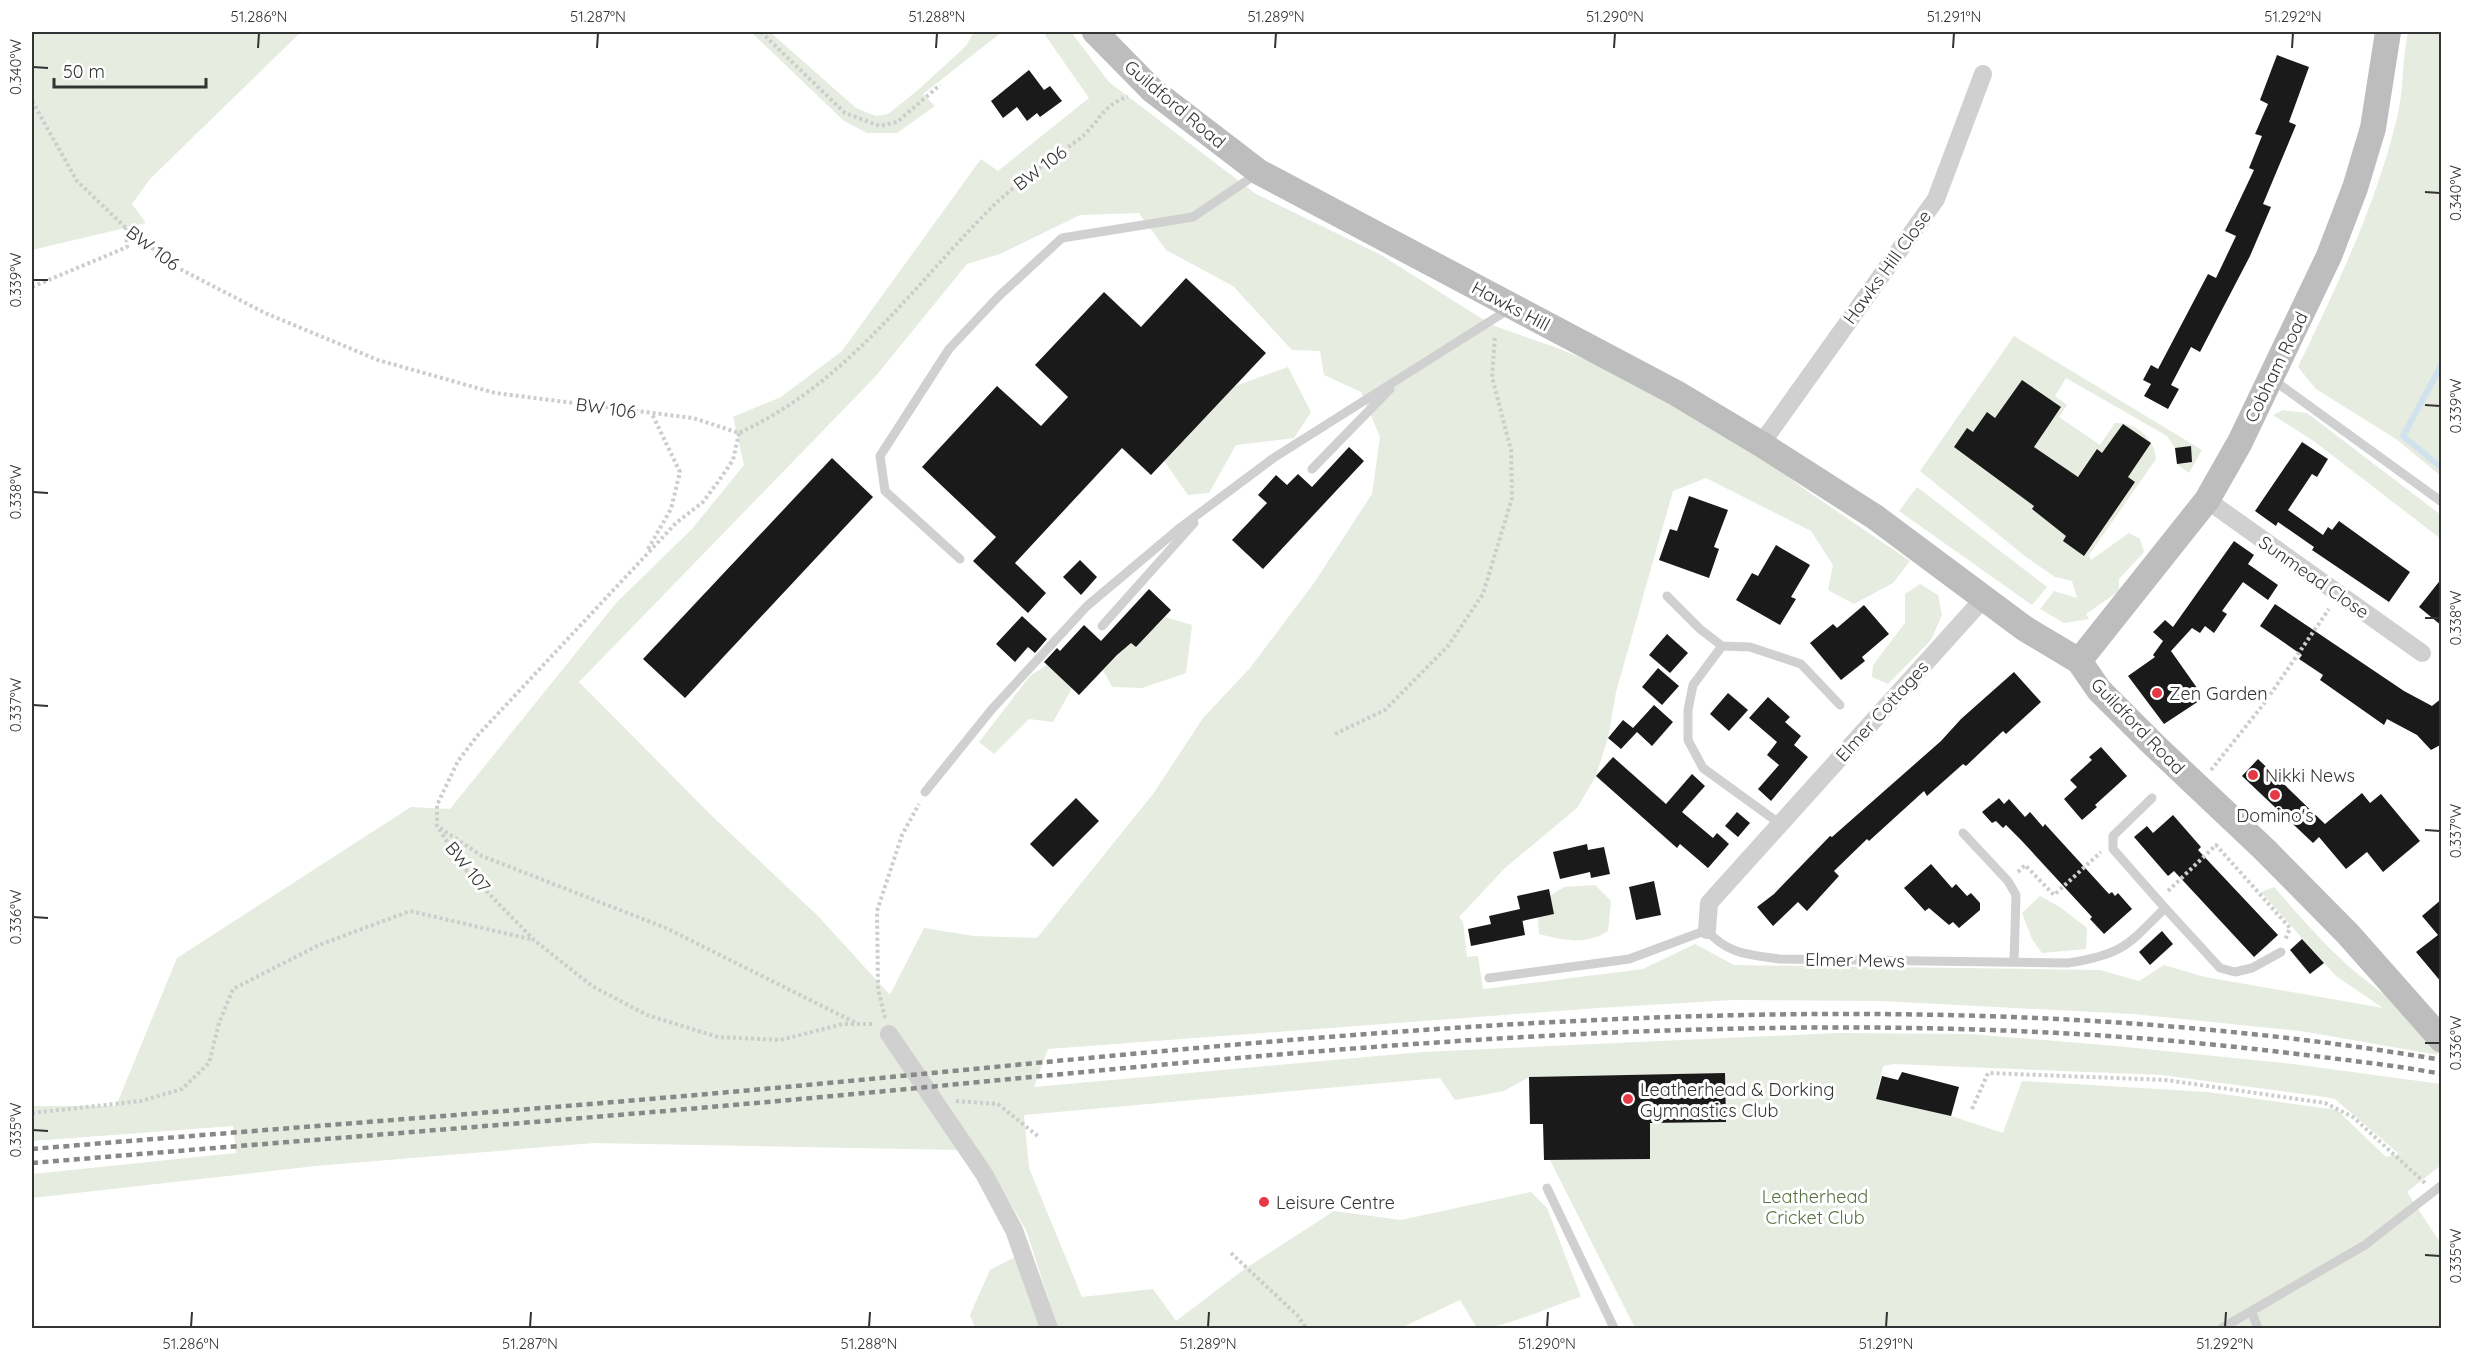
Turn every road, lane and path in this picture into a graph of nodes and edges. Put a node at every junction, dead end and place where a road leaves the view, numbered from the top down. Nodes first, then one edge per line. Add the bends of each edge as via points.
1 (761, 32) edge
2 (1095, 32) edge
3 (2388, 32) edge
4 (1983, 74) dead end
5 (940, 85) dead end
6 (1152, 90) junction
7 (32, 101) edge
8 (1259, 172) junction
9 (126, 228) junction
10 (32, 287) edge
11 (1513, 307) junction
12 (1400, 378) junction
13 (2270, 378) junction
14 (651, 414) junction
15 (739, 433) junction
16 (1761, 444) junction
17 (1312, 469) dead end
18 (2207, 500) junction
19 (2442, 502) edge
20 (1208, 508) junction
21 (644, 556) junction
22 (960, 559) dead end
23 (2339, 595) junction
24 (1667, 596) dead end
25 (1984, 598) junction
26 (1102, 626) dead end
27 (1722, 646) junction
28 (2422, 653) dead end
29 (2079, 661) junction
30 (1840, 705) dead end
31 (1335, 734) dead end
32 (2198, 787) junction
33 (925, 792) joint
34 (2152, 798) dead end
35 (1779, 824) junction
36 (437, 826) junction
37 (1964, 833) dead end
38 (2113, 840) junction
39 (2008, 881) junction
40 (2158, 900) junction
41 (2165, 908) junction
42 (1707, 930) junction
43 (534, 940) junction
44 (2281, 952) joint
45 (2014, 962) junction
46 (1489, 978) dead end
47 (859, 1024) junction
48 (890, 1034) junction
49 (2442, 1040) edge
50 (932, 1097) junction
51 (1972, 1109) dead end
52 (32, 1113) edge
53 (1039, 1137) dead end
54 (1547, 1188) dead end
55 (2438, 1189) edge
56 (2442, 1200) edge
57 (1231, 1253) dead end
58 (2252, 1313) junction
59 (1049, 1329) edge
60 (1306, 1329) edge
61 (1614, 1329) edge
62 (2222, 1329) edge
63 (2258, 1329) edge

1 - 5 path via 845,113 880,126 897,122
2 - 6 main road, Guildford Road
3 - 13 main road, Cobham Road via 2373,128 2355,188 2329,256
4 - 16 street, Hawks Hill Close via 1936,199
6 - 8 main road, Guildford Road
6 - 15 path, BW 106 via 1113,101 1081,138 1021,180 985,213 861,349 775,416
7 - 9 path, BW 106 via 77,180
8 - 11 main road, Hawks Hill
8 - 22 lane via 1193,217 1062,238 999,296 949,350 880,456 885,490
9 - 10 path via 127,247
9 - 14 path, BW 106 via 178,268 265,313 378,360 495,393
11 - 12 lane
11 - 16 main road, Hawks Hill via 1676,393
11 - 31 path via 1493,338 1492,377 1511,450 1512,498 1483,594 1448,646 1386,710
12 - 17 lane
12 - 20 lane via 1275,457
13 - 18 main road, Cobham Road
13 - 19 lane
14 - 15 path, BW 106 via 693,418
14 - 21 path via 680,472 671,509
15 - 21 path, BW 107 via 733,460 703,502 675,523
16 - 25 main road, Guildford Road via 1875,517
18 - 23 street, Sunmead Close
18 - 29 main road, Cobham Road
20 - 26 lane
20 - 33 lane via 1087,606 992,709
21 - 36 path, BW 107 via 458,761 437,805
23 - 28 street, Sunmead Close
23 - 32 path via 2263,705
24 - 27 lane
25 - 29 main road, Guildford Road
25 - 35 street, Elmer Cottages
27 - 30 lane via 1750,647 1802,664
27 - 35 lane via 1693,685 1688,740 1703,768
29 - 32 main road, Guildford Road via 2099,690
32 - 49 main road, Guildford Road via 2348,934
33 - 48 path via 902,835 877,911 878,989
34 - 38 lane
35 - 42 street, Elmer Cottages via 1709,903
36 - 43 path, BW 107 via 464,868
36 - 47 path via 482,856 666,928
37 - 39 lane
38 - 39 path via 2054,895 2025,866
38 - 40 lane via 2112,849
39 - 45 lane via 2016,895
40 - 41 lane
40 - 44 path via 2216,845 2290,928
41 - 44 lane via 2220,968 2235,972 2252,968
41 - 45 lane, Elmer Mews via 2128,945 2100,958 2068,963
42 - 45 lane, Elmer Mews via 1717,943 1733,952 1780,959
42 - 46 lane via 1629,959
43 - 47 path, BW 107 via 592,986 638,1010 718,1037 780,1040 843,1024
43 - 52 path via 410,911 319,945 233,989 209,1063 182,1089 141,1101
47 - 48 path, BW 107 via 874,1024
48 - 50 street
50 - 53 path via 998,1104
50 - 59 street via 984,1174 1014,1230
51 - 55 path via 1988,1073 2166,1080 2325,1103 2353,1117
54 - 61 lane
55 - 56 lane
55 - 58 lane via 2365,1245
57 - 60 path via 1298,1315
58 - 62 lane
58 - 63 lane

